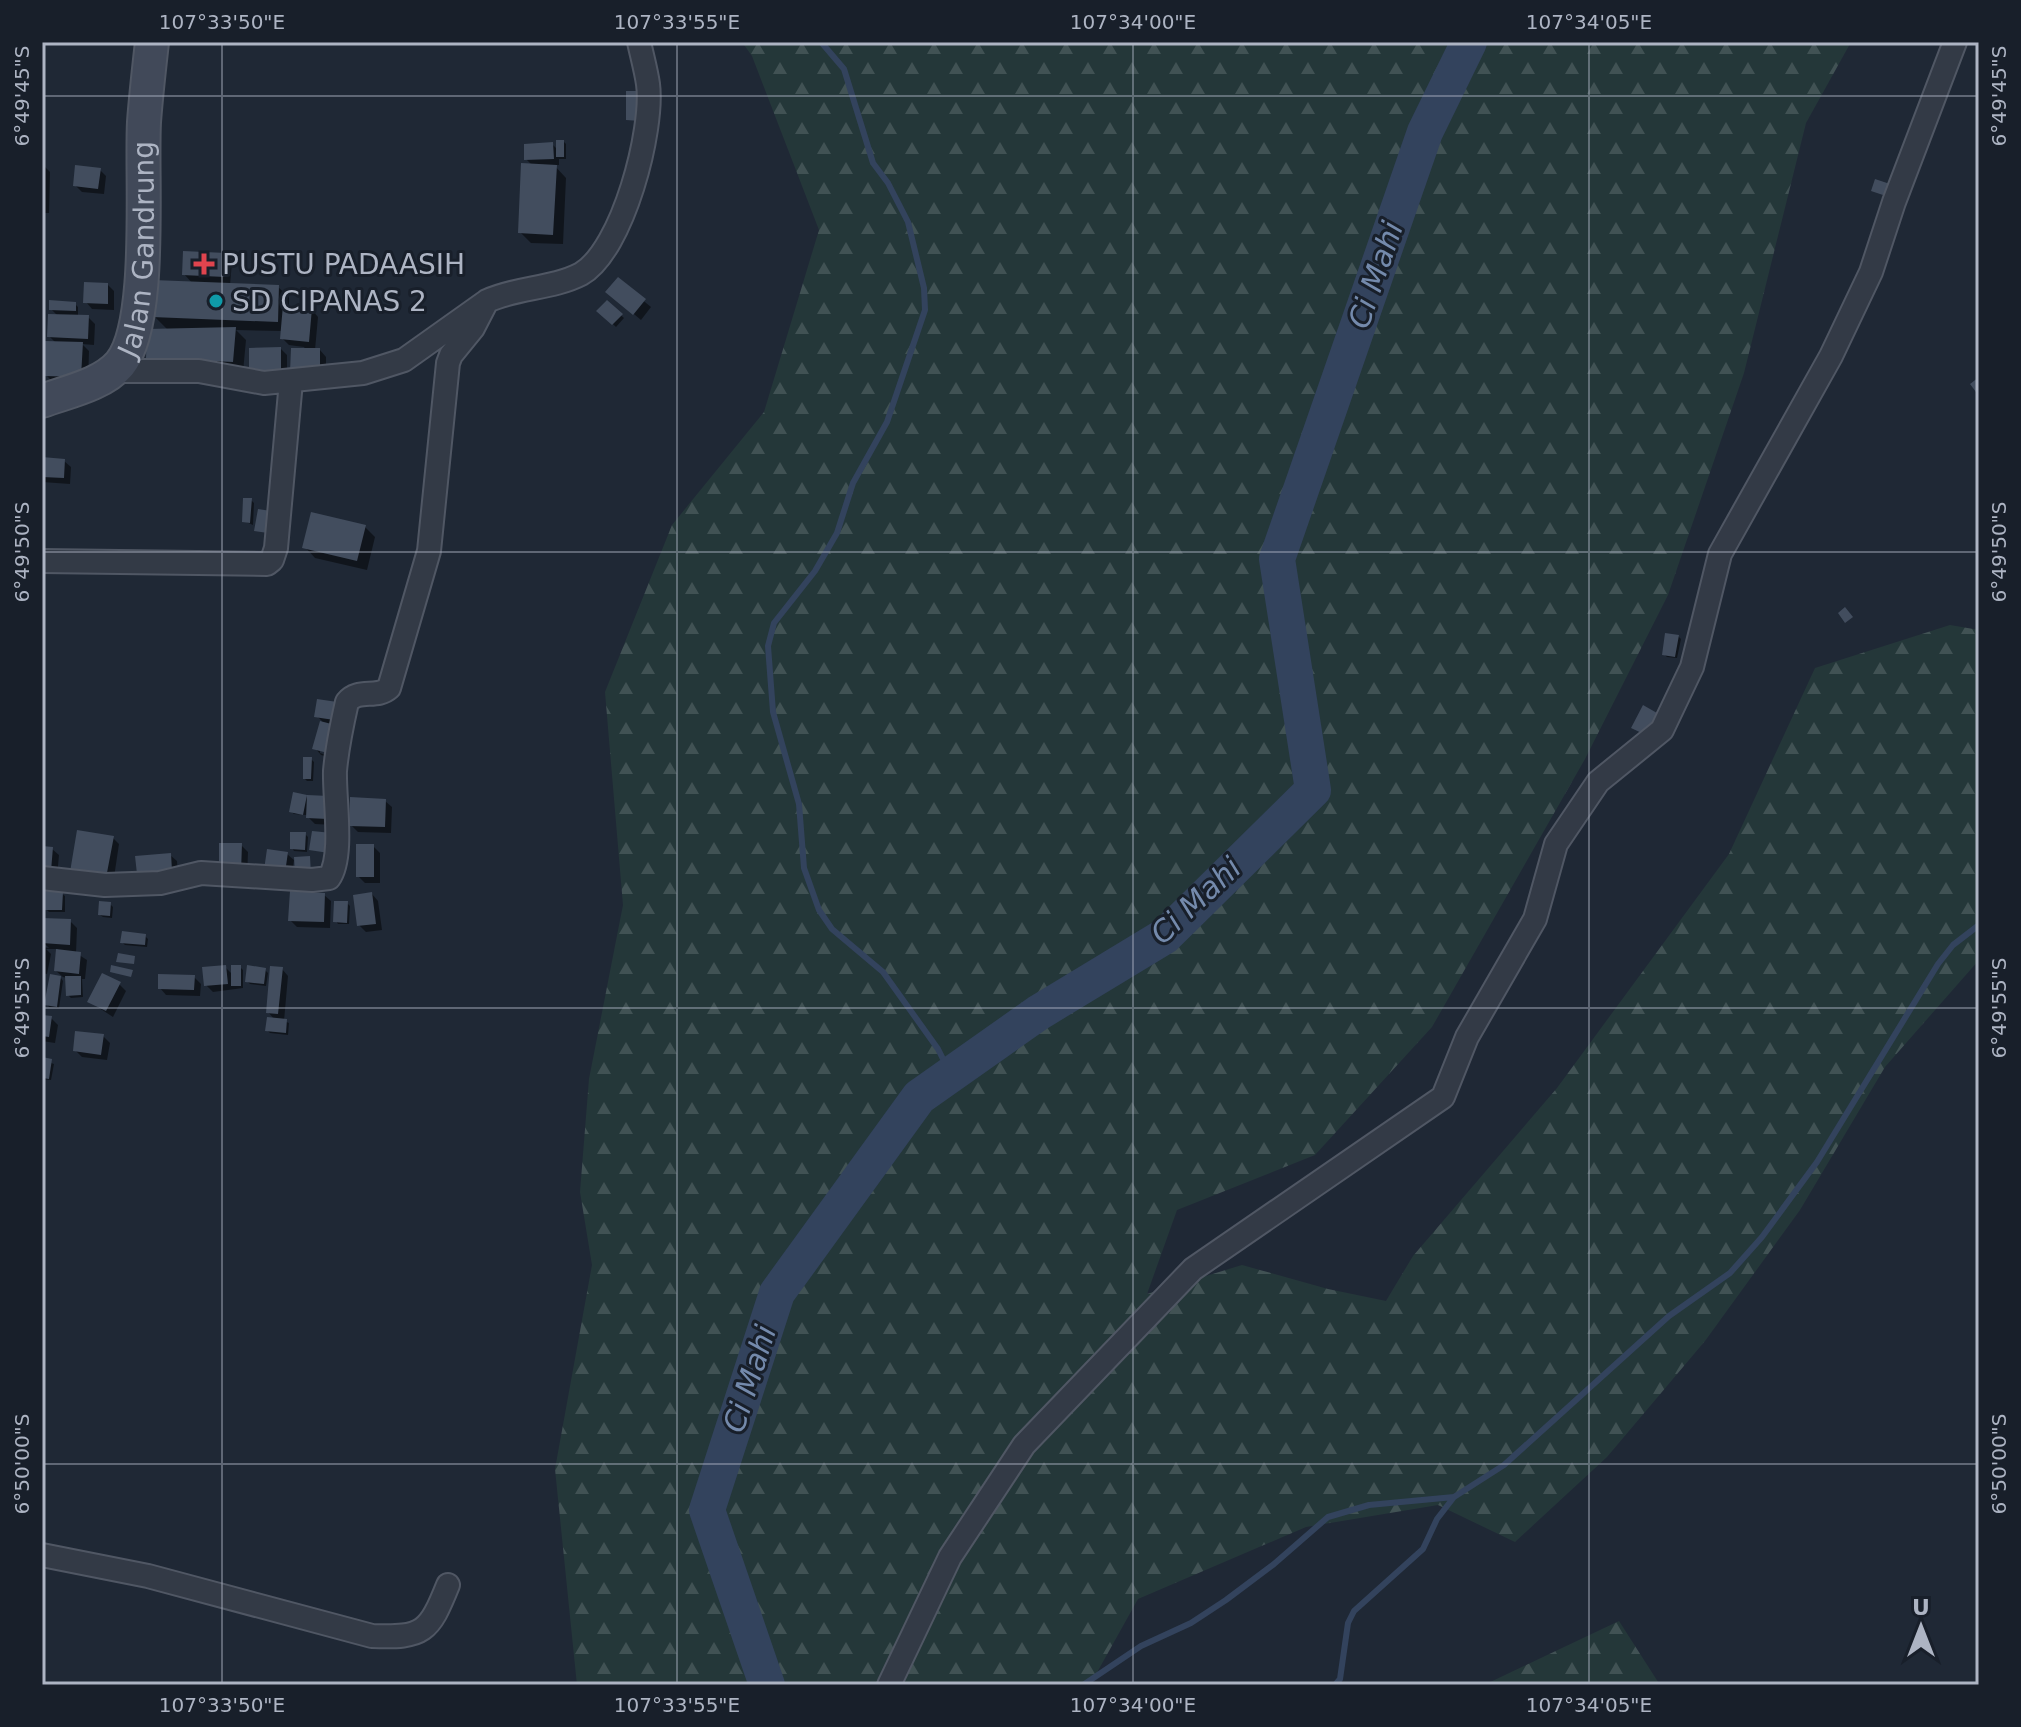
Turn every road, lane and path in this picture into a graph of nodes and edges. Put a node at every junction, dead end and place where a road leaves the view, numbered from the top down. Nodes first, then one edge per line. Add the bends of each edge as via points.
1 (152, 42) edge
2 (639, 42) edge
3 (1955, 42) edge
4 (487, 301) junction
5 (113, 371) junction
6 (291, 381) junction
7 (42, 401) edge
8 (42, 561) edge
9 (42, 878) edge
10 (42, 1555) edge
11 (448, 1585) dead end
12 (889, 1685) edge

1 - 5 street, Jalan Gandrung via 144,121 139,308 128,351
2 - 4 street via 648,84 646,117 629,202 611,240 581,274
3 - 12 street via 1871,272 1831,356 1720,554 1692,667 1662,730 1598,782 1556,844 1535,919 1467,1037 1443,1097 1193,1269 1024,1445 950,1557
4 - 6 street via 393,366
4 - 9 street via 448,363 429,551 389,688 357,694 347,702 335,771 333,873 312,880 201,873 160,883 105,885
5 - 6 street via 199,371 264,383
5 - 7 street, Jalan Gandrung
6 - 8 street via 276,548 267,564
10 - 11 street via 148,1576 372,1636 398,1637 426,1628

